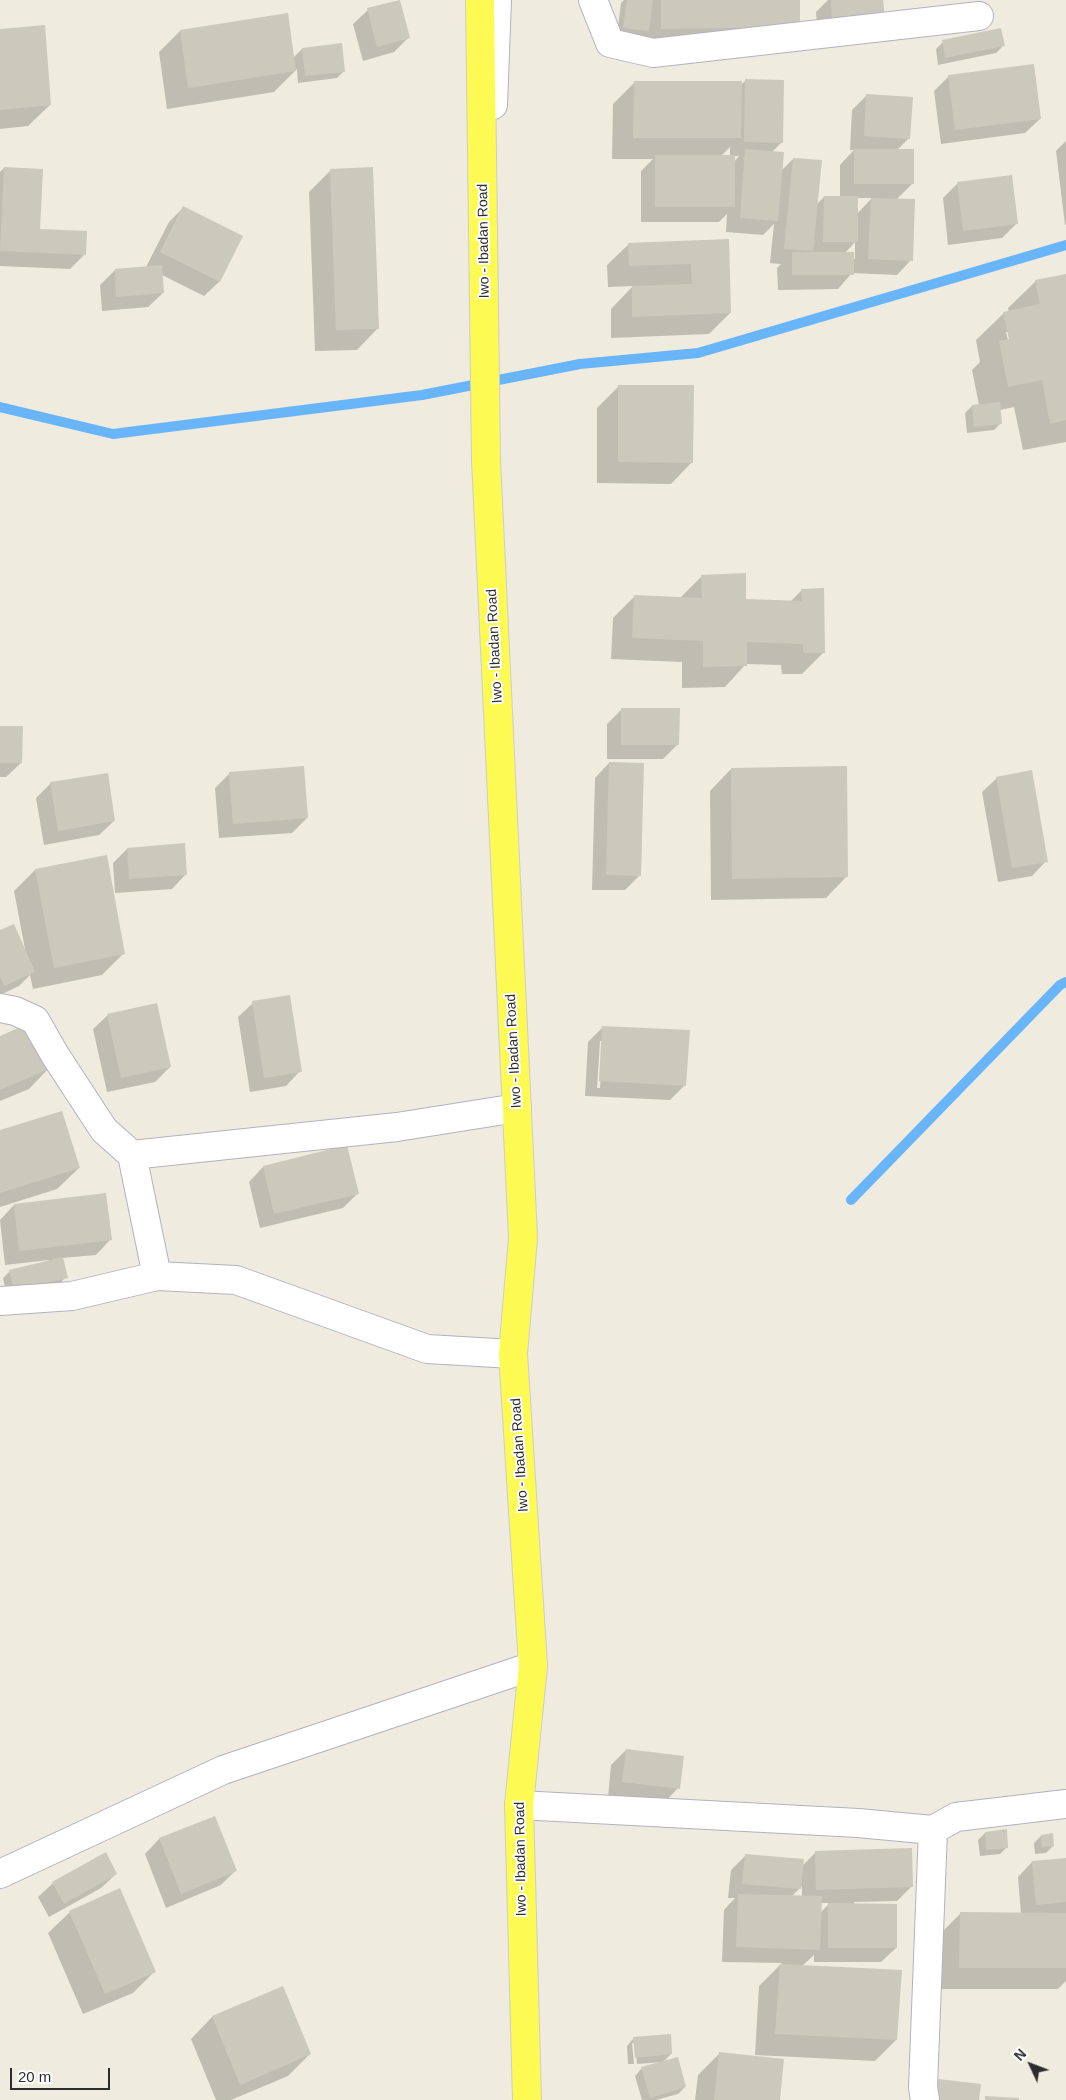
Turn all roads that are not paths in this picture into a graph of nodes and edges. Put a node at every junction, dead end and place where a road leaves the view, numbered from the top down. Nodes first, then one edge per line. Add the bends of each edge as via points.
1 (480, 0) edge
2 (497, 0) edge
3 (593, 0) edge
4 (979, 16) dead end
5 (485, 314) junction
6 (0, 1008) edge
7 (517, 1108) junction
8 (132, 1155) junction
9 (156, 1276) junction
10 (0, 1301) edge
11 (513, 1354) junction
12 (533, 1666) junction
13 (1066, 1804) edge
14 (519, 1805) junction
15 (933, 1830) junction
16 (0, 1874) edge
17 (527, 2100) edge
18 (925, 2100) edge

1 - 5 main road, Iwo - Ibadan Road
2 - 5 street
3 - 4 street via 610,43 653,53
5 - 7 main road, Iwo - Ibadan Road via 486,460
6 - 8 street via 35,1020 104,1130
7 - 8 street via 397,1127
7 - 11 main road, Iwo - Ibadan Road via 523,1238
8 - 9 street
9 - 10 street via 72,1296
9 - 11 street via 236,1280 426,1350
11 - 12 main road, Iwo - Ibadan Road
12 - 14 main road, Iwo - Ibadan Road
12 - 16 street via 223,1770
13 - 15 street via 956,1817
14 - 15 street
14 - 17 main road, Iwo - Ibadan Road
15 - 18 street

